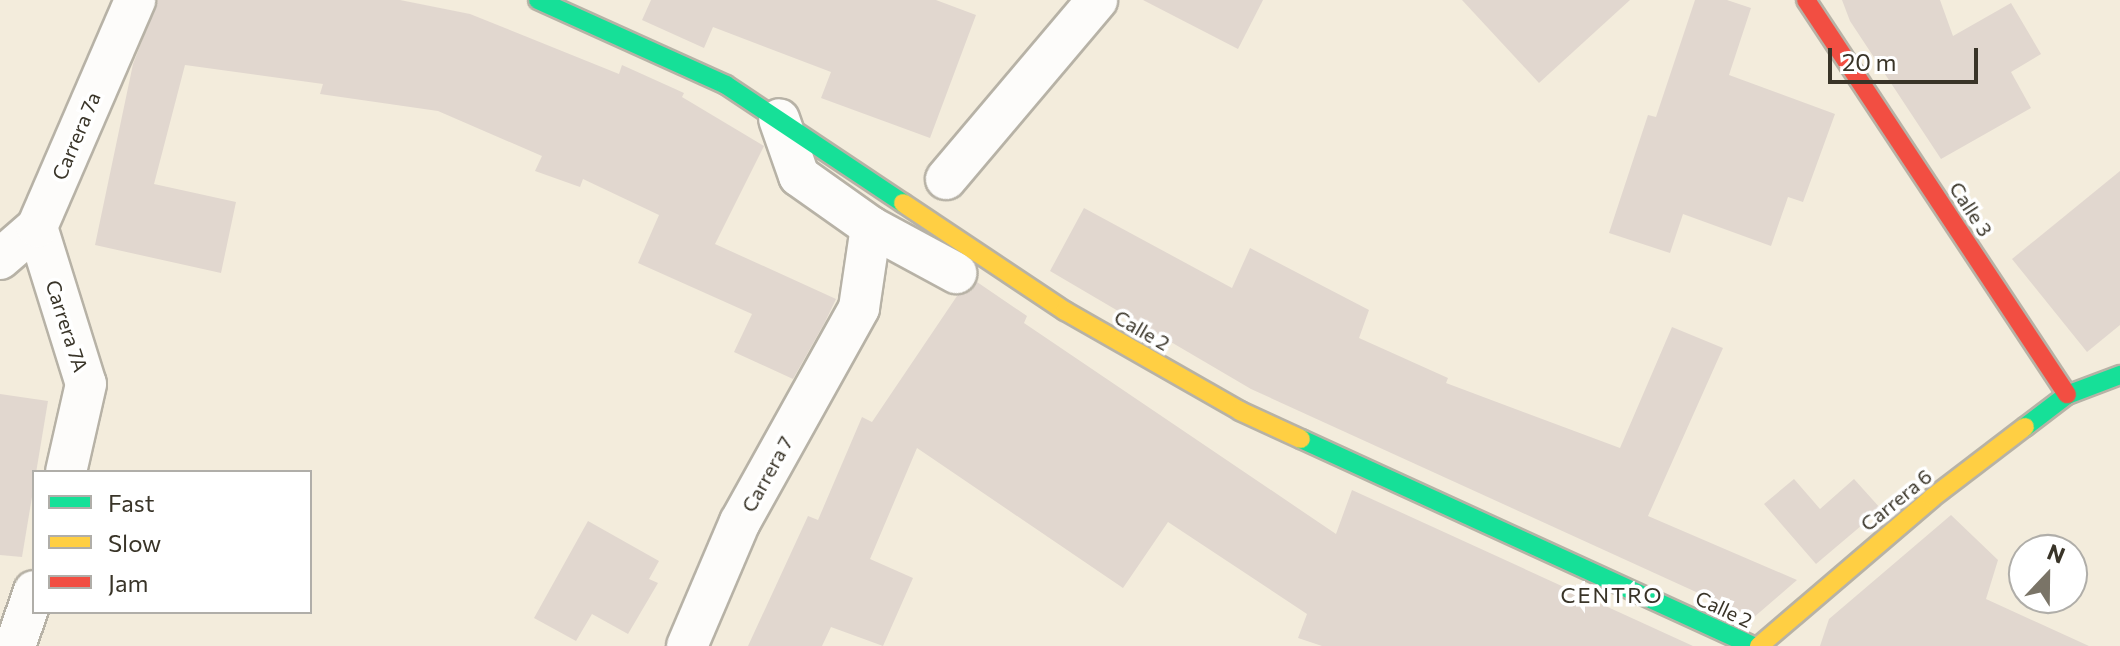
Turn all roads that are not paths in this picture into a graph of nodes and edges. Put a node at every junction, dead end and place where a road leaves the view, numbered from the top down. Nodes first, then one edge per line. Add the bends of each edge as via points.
1 (135, 0) edge
2 (538, 0) edge
3 (1097, 0) edge
4 (1806, 0) edge
5 (779, 119) junction
6 (946, 179) dead end
7 (37, 227) junction
8 (871, 227) junction
9 (0, 259) edge
10 (956, 273) dead end
11 (2120, 375) edge
12 (2067, 395) junction
13 (66, 470) edge
14 (32, 597) edge
15 (15, 646) edge
16 (687, 646) edge
17 (1756, 646) edge

1 - 7 street, Carrera 7a
2 - 5 street, Calle 2 via 726,85
3 - 6 street
4 - 12 street, Calle 3
5 - 8 street via 799,176
5 - 17 street, Calle 2 via 1065,311 1240,411
7 - 9 street, Carrera 7a
7 - 13 street, Carrera 7A via 86,384
8 - 10 street
8 - 16 street, Carrera 7 via 859,308 740,522
11 - 12 street
12 - 17 street, Carrera 6
14 - 15 street

